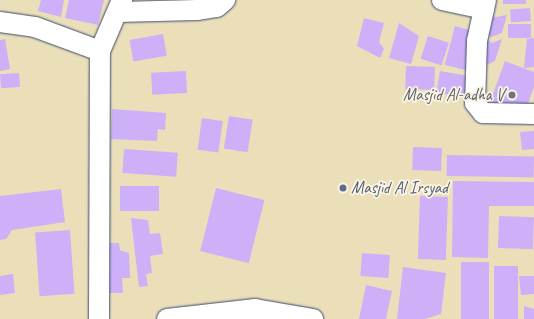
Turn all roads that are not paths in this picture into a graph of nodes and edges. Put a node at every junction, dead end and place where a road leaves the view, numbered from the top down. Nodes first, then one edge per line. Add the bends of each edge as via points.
1 (225, 0) edge
2 (442, 0) edge
3 (485, 5) edge
4 (120, 6) edge
5 (0, 22) edge
6 (100, 51) junction
7 (534, 114) edge
8 (280, 315) edge
9 (99, 319) edge
10 (167, 319) edge
11 (313, 319) edge

1 - 4 street via 217,7 197,10
2 - 3 street
3 - 7 street via 477,41 472,92 475,103 483,113
4 - 6 street
5 - 6 street via 35,27
6 - 9 street
8 - 10 street via 255,309
8 - 11 street

